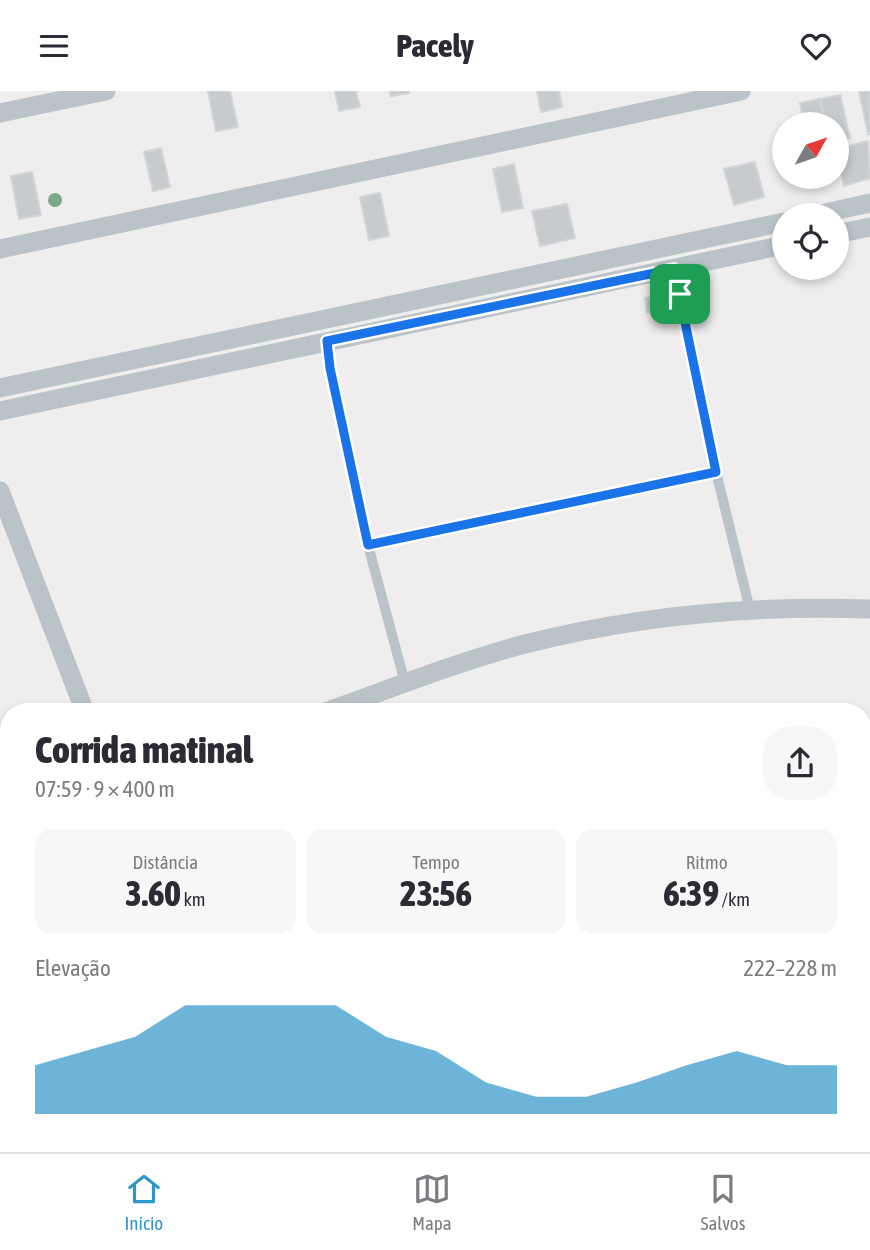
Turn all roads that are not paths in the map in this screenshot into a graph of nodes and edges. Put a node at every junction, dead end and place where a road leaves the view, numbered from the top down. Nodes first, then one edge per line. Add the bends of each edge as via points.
1 (106, 91) edge
2 (741, 91) edge
3 (0, 113) edge
4 (870, 204) edge
5 (849, 208) edge
6 (772, 225) edge
7 (870, 227) edge
8 (849, 231) edge
9 (772, 248) edge
10 (0, 249) edge
11 (674, 269) junction
12 (327, 341) junction
13 (0, 388) edge
14 (0, 411) edge
15 (716, 472) junction
16 (0, 491) edge
17 (368, 545) junction
18 (870, 609) edge
19 (750, 610) junction
20 (405, 683) junction
21 (82, 703) edge
22 (350, 703) edge

1 - 3 street
2 - 10 street
4 - 5 street
6 - 13 street
7 - 8 street
9 - 11 street
11 - 12 street
11 - 15 lane
12 - 14 street
12 - 17 lane
15 - 17 lane
15 - 19 lane
16 - 21 street
17 - 20 lane
18 - 19 street
19 - 20 street via 667,617 572,634 486,655
20 - 22 street

